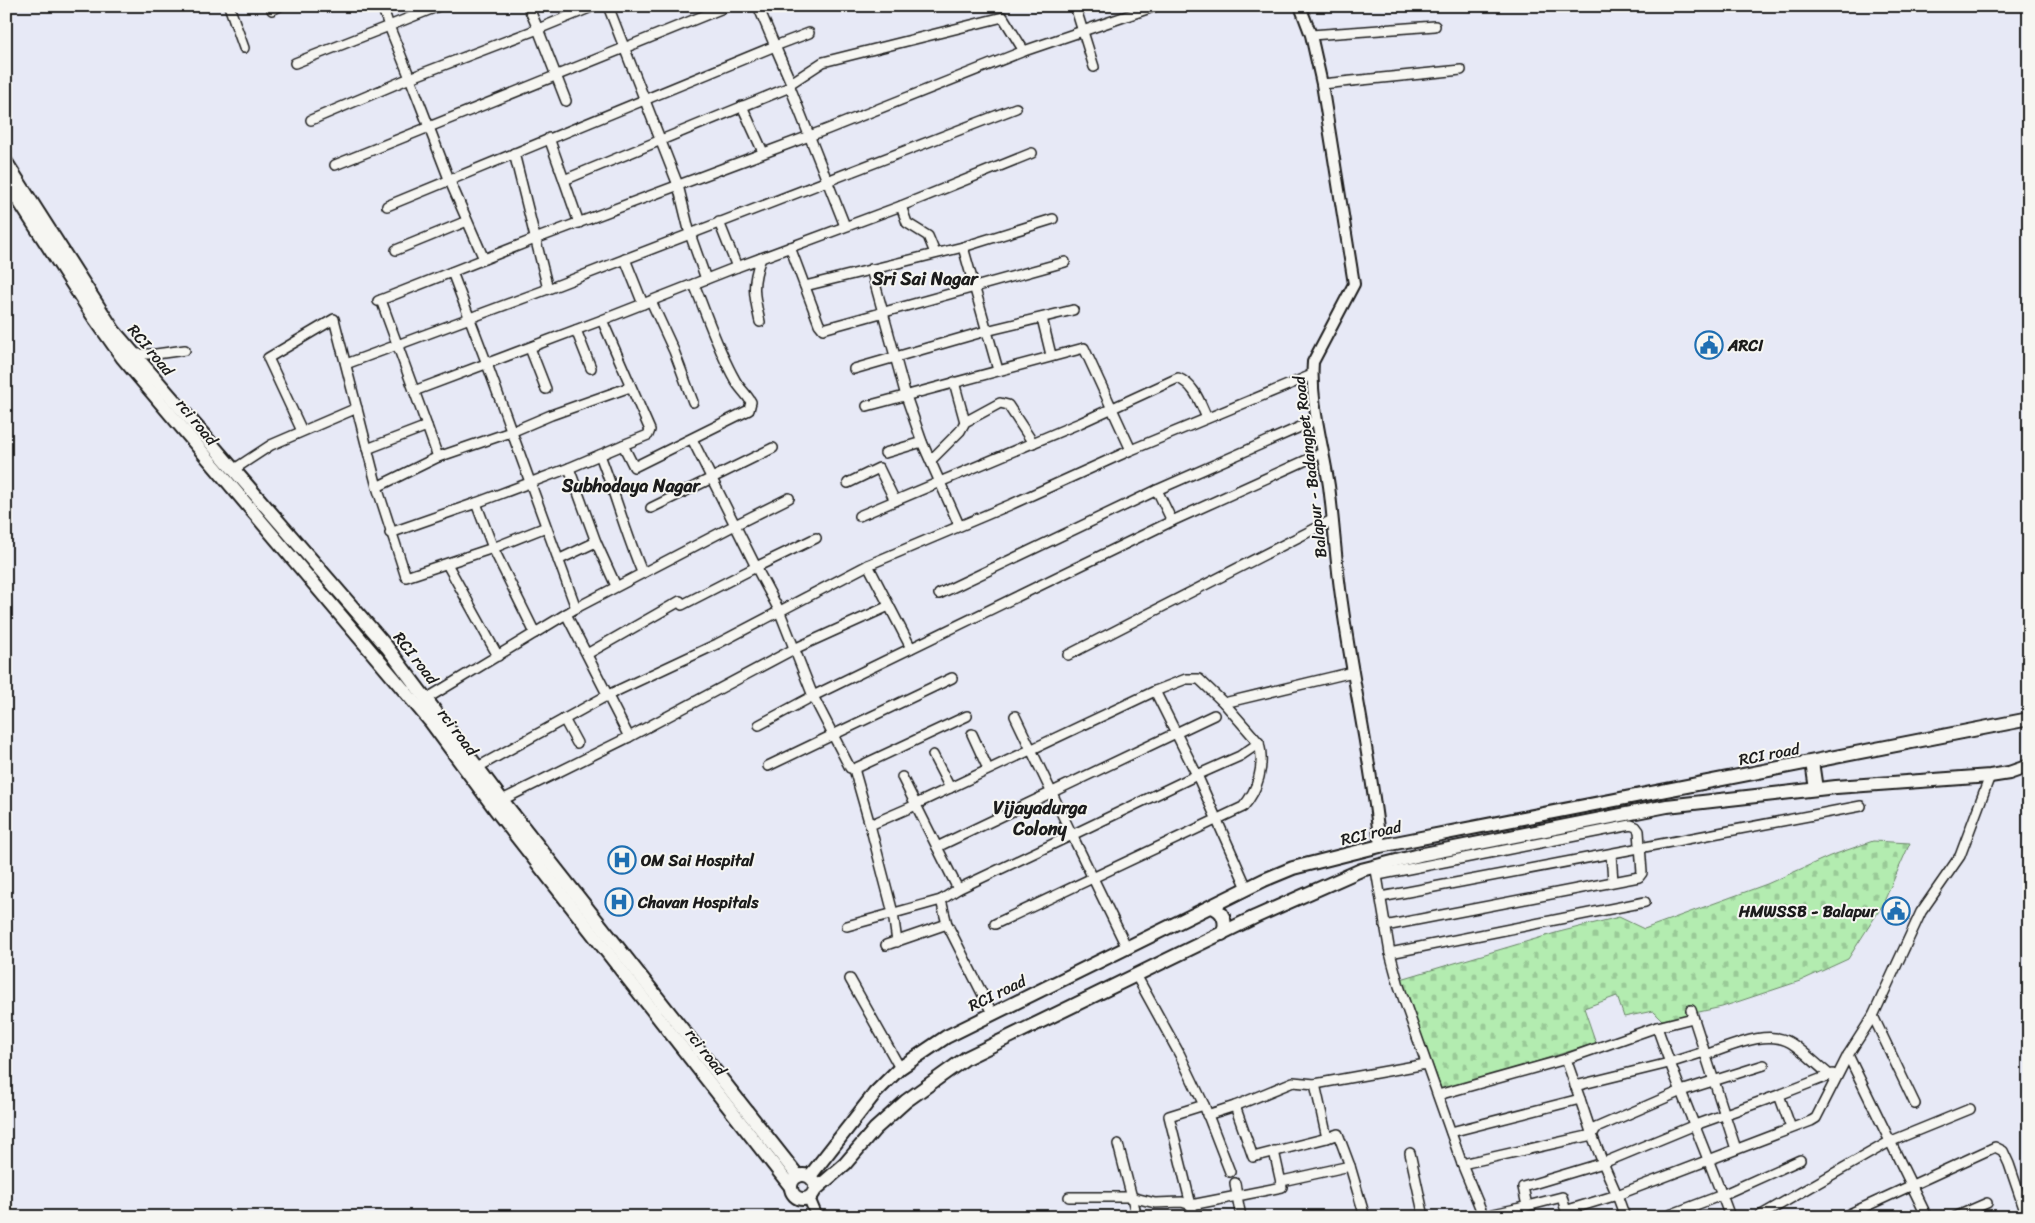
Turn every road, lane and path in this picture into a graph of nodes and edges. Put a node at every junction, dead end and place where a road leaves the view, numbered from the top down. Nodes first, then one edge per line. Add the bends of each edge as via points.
1 (229, 6) edge
2 (382, 6) edge
3 (439, 6) edge
4 (528, 6) edge
5 (594, 6) edge
6 (608, 6) edge
7 (728, 6) edge
8 (758, 6) edge
9 (1075, 6) edge
10 (1156, 6) edge
11 (1300, 6) edge
12 (388, 26) junction
13 (1435, 26) dead end
14 (538, 29) junction
15 (1084, 31) junction
16 (809, 33) dead end
17 (1311, 35) junction
18 (775, 46) junction
19 (244, 48) dead end
20 (624, 48) junction
21 (1024, 51) junction
22 (295, 63) dead end
23 (1094, 67) dead end
24 (1461, 70) dead end
25 (556, 75) junction
26 (410, 78) junction
27 (1322, 84) junction
28 (791, 85) junction
29 (645, 98) junction
30 (566, 102) dead end
31 (742, 106) junction
32 (1016, 108) dead end
33 (311, 120) dead end
34 (428, 127) junction
35 (809, 135) junction
36 (549, 138) junction
37 (662, 140) junction
38 (763, 152) junction
39 (514, 153) junction
40 (1032, 153) dead end
41 (6, 162) edge
42 (335, 165) dead end
43 (449, 179) junction
44 (564, 180) junction
45 (6, 181) edge
46 (826, 181) junction
47 (678, 185) junction
48 (387, 206) dead end
49 (901, 206) junction
50 (1053, 219) dead end
51 (467, 220) junction
52 (719, 222) junction
53 (579, 223) junction
54 (845, 226) junction
55 (690, 234) junction
56 (535, 239) junction
57 (790, 247) junction
58 (963, 247) junction
59 (396, 250) dead end
60 (58, 253) junction
61 (935, 253) junction
62 (761, 258) junction
63 (625, 259) junction
64 (484, 260) junction
65 (1065, 262) dead end
66 (737, 266) junction
67 (872, 269) junction
68 (452, 272) junction
69 (706, 279) junction
70 (694, 284) junction
71 (805, 286) junction
72 (974, 288) junction
73 (548, 289) junction
74 (647, 303) junction
75 (1073, 310) dead end
76 (884, 312) junction
77 (470, 318) junction
78 (1042, 318) junction
79 (602, 320) junction
80 (760, 322) dead end
81 (576, 330) junction
82 (986, 331) junction
83 (398, 346) junction
84 (530, 348) junction
85 (185, 350) dead end
86 (132, 354) junction
87 (1052, 355) junction
88 (895, 357) junction
89 (346, 364) junction
90 (488, 364) junction
91 (591, 368) dead end
92 (854, 369) dead end
93 (998, 370) junction
94 (1312, 375) junction
95 (954, 382) junction
96 (630, 387) junction
97 (546, 389) dead end
98 (414, 391) junction
99 (906, 396) junction
100 (693, 402) dead end
101 (866, 406) dead end
102 (357, 408) junction
103 (1112, 408) junction
104 (1207, 418) junction
105 (1316, 420) junction
106 (965, 422) junction
107 (427, 426) junction
108 (302, 431) junction
109 (511, 432) junction
110 (692, 439) junction
111 (922, 442) junction
112 (1033, 443) junction
113 (623, 445) junction
114 (367, 448) junction
115 (773, 448) dead end
116 (1132, 450) junction
117 (884, 453) dead end
118 (1322, 453) junction
119 (600, 455) junction
120 (438, 457) junction
121 (931, 460) junction
122 (569, 468) junction
123 (234, 470) junction
124 (712, 480) junction
125 (941, 481) junction
126 (848, 483) dead end
127 (530, 484) junction
128 (376, 488) junction
129 (1157, 490) junction
130 (789, 498) dead end
131 (259, 499) junction
132 (895, 501) junction
133 (476, 504) junction
134 (651, 508) dead end
135 (249, 509) junction
136 (859, 516) dead end
137 (1332, 520) junction
138 (1172, 521) junction
139 (735, 525) junction
140 (959, 525) junction
141 (546, 527) junction
142 (390, 533) junction
143 (816, 538) dead end
144 (596, 542) junction
145 (493, 548) junction
146 (558, 560) junction
147 (447, 564) junction
148 (868, 564) junction
149 (756, 567) junction
150 (642, 572) junction
151 (616, 586) junction
152 (939, 594) dead end
153 (889, 606) junction
154 (576, 608) junction
155 (779, 610) junction
156 (566, 614) junction
157 (535, 633) junction
158 (911, 648) junction
159 (794, 649) junction
160 (588, 654) junction
161 (1068, 655) dead end
162 (498, 656) junction
163 (1353, 672) junction
164 (952, 678) dead end
165 (1155, 691) junction
166 (608, 695) junction
167 (813, 696) junction
168 (426, 699) junction
169 (1224, 703) junction
170 (967, 716) dead end
171 (1015, 716) dead end
172 (1214, 716) dead end
173 (564, 719) junction
174 (2029, 719) edge
175 (759, 725) dead end
176 (1176, 733) junction
177 (833, 734) junction
178 (972, 734) dead end
179 (629, 737) junction
180 (577, 743) dead end
181 (1258, 743) junction
182 (1030, 750) junction
183 (933, 755) dead end
184 (1812, 762) junction
185 (768, 766) dead end
186 (2029, 766) edge
187 (478, 767) junction
188 (854, 769) junction
189 (988, 769) junction
190 (1197, 776) junction
191 (1990, 776) junction
192 (902, 777) dead end
193 (950, 788) junction
194 (1816, 789) junction
195 (1051, 792) junction
196 (502, 800) junction
197 (916, 804) junction
198 (1861, 806) dead end
199 (1217, 820) junction
200 (870, 824) junction
201 (520, 831) junction
202 (1072, 835) junction
203 (1380, 846) junction
204 (937, 847) junction
205 (1641, 848) junction
206 (1611, 854) junction
207 (1376, 870) junction
208 (1093, 877) junction
209 (1613, 882) junction
210 (1247, 888) junction
211 (958, 889) junction
212 (1381, 897) junction
213 (1226, 899) junction
214 (941, 900) junction
215 (1645, 902) dead end
216 (1211, 907) junction
217 (893, 913) junction
218 (947, 924) junction
219 (995, 924) dead end
220 (1239, 925) junction
221 (847, 926) dead end
222 (1386, 926) junction
223 (1222, 934) junction
224 (897, 942) junction
225 (886, 945) dead end
226 (1127, 948) junction
227 (1390, 953) junction
228 (1136, 975) junction
229 (850, 979) dead end
230 (992, 1013) junction
231 (1873, 1016) junction
232 (1657, 1027) junction
233 (1705, 1053) junction
234 (1848, 1055) junction
235 (1566, 1059) junction
236 (1669, 1063) junction
237 (1426, 1064) junction
238 (1764, 1065) dead end
239 (900, 1068) junction
240 (1840, 1071) junction
241 (1830, 1075) junction
242 (1713, 1080) junction
243 (1315, 1084) junction
244 (1575, 1086) junction
245 (1681, 1091) junction
246 (1779, 1095) junction
247 (1438, 1096) junction
248 (1580, 1099) junction
249 (1915, 1104) dead end
250 (1204, 1105) junction
251 (1235, 1106) junction
252 (1970, 1109) dead end
253 (1208, 1115) junction
254 (1724, 1115) junction
255 (1694, 1125) junction
256 (1791, 1128) junction
257 (1451, 1132) junction
258 (1592, 1135) junction
259 (1327, 1138) junction
260 (1889, 1142) junction
261 (1118, 1144) dead end
262 (1736, 1149) junction
263 (1274, 1151) junction
264 (1410, 1153) dead end
265 (1710, 1159) junction
266 (1800, 1160) dead end
267 (1603, 1162) junction
268 (1462, 1164) junction
269 (1350, 1166) junction
270 (1230, 1172) dead end
271 (800, 1180) junction
272 (1282, 1181) junction
273 (1236, 1183) dead end
274 (1911, 1187) junction
275 (812, 1194) junction
276 (1617, 1195) junction
277 (1722, 1195) junction
278 (1237, 1196) junction
279 (1069, 1197) dead end
280 (1131, 1197) junction
281 (1987, 1203) dead end
282 (1191, 1205) junction
283 (1527, 1206) junction
284 (1517, 1213) edge
285 (1847, 1215) dead end
286 (818, 1217) edge
287 (1137, 1217) edge
288 (1194, 1217) edge
289 (1241, 1217) edge
290 (1365, 1217) edge
291 (1424, 1217) edge
292 (1484, 1217) edge
293 (1625, 1217) edge
294 (1664, 1217) edge
295 (1730, 1217) edge
296 (1758, 1217) edge
297 (1926, 1217) edge
298 (1955, 1217) edge
299 (2026, 1217) edge

1 - 19 street
2 - 12 street
3 - 12 street
4 - 14 street
5 - 14 street
6 - 20 street
7 - 20 street
8 - 18 street
9 - 15 street
10 - 15 street
11 - 17 street, Balapur - Badangpet Road
12 - 22 street
12 - 26 street
13 - 17 street
14 - 25 street
14 - 26 street
15 - 21 street
15 - 23 street
16 - 18 street
17 - 27 street, Balapur - Badangpet Road
18 - 28 street
18 - 29 street
20 - 25 street
20 - 29 street
21 - 28 street via 1003,17 823,62
21 - 35 street
24 - 27 street
25 - 30 street
25 - 34 street
26 - 33 street
26 - 34 street
27 - 94 street, Balapur - Badangpet Road via 1354,284 1313,362
28 - 31 street
28 - 35 street
29 - 36 street
29 - 37 street
31 - 37 street
31 - 38 street
32 - 46 street
34 - 42 street
34 - 43 street
35 - 38 street
35 - 46 street
36 - 39 street
36 - 44 street
37 - 44 street
37 - 47 street
38 - 47 street
39 - 43 street
39 - 56 street
40 - 49 street
41 - 60 main road, RCI road
43 - 48 street
43 - 51 street
44 - 53 street
45 - 60 main road, rci road
46 - 52 street
46 - 54 street
47 - 53 street
47 - 55 street
49 - 54 street
49 - 61 street via 907,223 928,236
50 - 58 street
51 - 59 street
51 - 64 street
52 - 55 street
52 - 66 street
53 - 56 street
54 - 57 street
55 - 63 street
55 - 69 street
56 - 64 street
56 - 73 street
57 - 62 street
57 - 71 street
58 - 61 street
58 - 72 street
60 - 86 main road, RCI road
60 - 135 main road, rci road via 93,316 122,357
61 - 67 street
62 - 66 street
62 - 80 street via 754,276
63 - 73 street
63 - 74 street
64 - 68 street
65 - 72 street
66 - 69 street
67 - 71 street
67 - 76 street
68 - 77 street
68 - 83 street via 379,301
69 - 70 street
70 - 74 street
70 - 110 street via 720,352 736,383 751,402 749,410
71 - 76 street via 819,324 824,329
72 - 76 street
72 - 82 street
73 - 77 street
74 - 79 street
74 - 100 street via 674,351
75 - 78 street
76 - 88 street
77 - 83 street
77 - 90 street
78 - 82 street
78 - 87 street
79 - 81 street
79 - 96 street
81 - 84 street
81 - 91 street
82 - 88 street
82 - 93 street
83 - 89 street
83 - 98 street
84 - 90 street
84 - 97 street
85 - 86 street
86 - 123 main road, RCI road
87 - 93 street
87 - 103 street via 1084,348
88 - 92 street
88 - 99 street
89 - 102 street
89 - 108 street via 334,319 268,358
90 - 98 street
90 - 109 street
93 - 95 street
94 - 104 street
94 - 105 street, Balapur - Badangpet Road
95 - 99 street
95 - 106 street
96 - 109 street
96 - 113 street via 650,432
98 - 107 street
99 - 101 street
99 - 111 street
102 - 108 street
102 - 114 street
103 - 104 street via 1178,378 1195,392
103 - 112 street
103 - 116 street
104 - 116 street
105 - 118 street, Balapur - Badangpet Road
105 - 129 street
106 - 112 street via 1000,403 1008,405
106 - 121 street
107 - 114 street
107 - 120 street
108 - 123 street via 271,445
109 - 120 street
109 - 127 street
110 - 113 street via 634,467
110 - 124 street
111 - 117 street
111 - 121 street
112 - 125 street
113 - 119 street
114 - 128 street
115 - 124 street
116 - 140 street
118 - 137 street, Balapur - Badangpet Road
118 - 138 street
119 - 122 street
119 - 150 street
120 - 128 street
121 - 125 street
122 - 127 street
122 - 144 street
123 - 131 main road, RCI road
124 - 134 street
124 - 139 street
125 - 132 street
125 - 140 street
126 - 132 street via 879,468
127 - 133 street
127 - 141 street
128 - 142 street
129 - 138 street
129 - 152 street
130 - 139 street
131 - 135 main road
131 - 168 main road, RCI road via 387,647
132 - 136 street
133 - 142 street
133 - 145 street
135 - 201 main road, rci road
137 - 161 street
137 - 163 street, Balapur - Badangpet Road
138 - 158 street
139 - 149 street
139 - 150 street
140 - 148 street
141 - 145 street
141 - 146 street
142 - 147 street via 406,577
143 - 149 street
144 - 146 street
144 - 151 street
145 - 147 street
145 - 157 street
146 - 154 street
147 - 162 street
148 - 153 street
148 - 155 street
149 - 155 street
149 - 160 street via 682,605 680,601
150 - 151 street
151 - 154 street
153 - 158 street
153 - 159 street
154 - 156 street
155 - 159 street
155 - 166 street via 717,644
156 - 157 street
156 - 160 street
157 - 162 street
158 - 167 street
159 - 167 street
159 - 179 street
160 - 166 street
162 - 168 street
163 - 169 street
163 - 203 street, Balapur - Badangpet Road via 1370,760
164 - 177 street
165 - 169 street via 1186,679 1199,679
165 - 176 street
165 - 182 street
166 - 173 street
166 - 179 street
167 - 175 street
167 - 177 street
168 - 187 main road, RCI road
169 - 181 street
170 - 188 street
171 - 182 street
172 - 176 street
173 - 180 street
173 - 187 street
174 - 184 main road, RCI road
176 - 190 street
176 - 195 street
177 - 185 street
177 - 188 street via 850,768
178 - 189 street
179 - 196 street
181 - 190 street via 1240,756
181 - 199 street via 1262,755 1261,768 1251,798 1243,808
182 - 189 street
182 - 195 street
183 - 193 street
184 - 194 main road
184 - 203 main road, RCI road
186 - 191 main road
187 - 196 main road, RCI road
188 - 200 street
189 - 193 street
190 - 199 street
190 - 202 street
191 - 194 main road
191 - 231 street via 1960,856 1921,912
192 - 197 street
193 - 197 street
194 - 207 main road via 1667,806
195 - 202 street
195 - 204 street
196 - 201 main road, RCI road
197 - 200 street
197 - 204 street
198 - 205 street
199 - 208 street
199 - 210 street
200 - 217 street
201 - 271 main road, RCI road
202 - 208 street
202 - 211 street
203 - 210 main road, RCI road via 1293,868
204 - 211 street
205 - 206 street
205 - 207 street via 1639,831 1631,825
205 - 209 street via 1642,873 1639,877
206 - 209 street
206 - 212 street
207 - 212 street
207 - 220 main road via 1323,885
208 - 219 street
208 - 226 street
209 - 222 street
210 - 213 main road, RCI road
211 - 214 street
212 - 222 street
213 - 216 main road, RCI road
213 - 220 main road via 1224,910 1227,917
214 - 217 street
214 - 218 street
215 - 227 street
216 - 223 main road via 1225,920
216 - 226 main road, RCI road
217 - 221 street
217 - 224 street
218 - 224 street
218 - 230 street
220 - 223 main road
222 - 227 street
223 - 228 main road
224 - 225 street
226 - 230 main road, RCI road
227 - 237 street
228 - 250 street
228 - 275 main road via 966,1058 942,1074 875,1129 857,1152
229 - 239 street
230 - 239 main road, RCI road via 946,1037
231 - 234 street
231 - 249 street
232 - 233 street via 1692,1014
232 - 235 street
232 - 236 street
233 - 236 street
233 - 241 street via 1766,1036 1779,1038
233 - 242 street
234 - 240 street
234 - 260 street
235 - 244 street
235 - 247 street
236 - 244 street
236 - 245 street
237 - 243 street
237 - 247 street
238 - 242 street
239 - 271 main road, RCI road
240 - 241 street
240 - 256 street via 1819,1114 1811,1121
241 - 246 street
242 - 245 street
242 - 254 street
243 - 251 street via 1293,1082
243 - 259 street
244 - 248 street
245 - 255 street
245 - 258 street via 1596,1128
246 - 254 street
246 - 256 street
247 - 257 street
248 - 257 street
248 - 258 street
250 - 253 street
250 - 282 street via 1169,1116
251 - 253 street
251 - 263 street via 1252,1157
252 - 260 street
253 - 270 street
254 - 255 street
254 - 262 street
255 - 265 street
255 - 267 street
256 - 262 street
257 - 268 street
258 - 267 street
258 - 268 street
259 - 263 street
259 - 269 street via 1338,1134
260 - 274 street
260 - 296 street
261 - 280 street
262 - 265 street
263 - 272 street
264 - 291 street
265 - 276 street
265 - 277 street
266 - 277 street
267 - 276 street
267 - 283 street via 1523,1187
268 - 292 street
269 - 272 street
269 - 290 street
271 - 275 main road via 815,1183
271 - 275 main road via 796,1196 803,1199
272 - 278 street via 1282,1187
273 - 278 street
274 - 285 street
274 - 297 street
274 - 299 street via 1998,1147 2003,1150 2009,1164
275 - 286 street
276 - 283 street via 1568,1210 1562,1197
276 - 293 street
277 - 294 street
277 - 295 street
278 - 282 street
278 - 289 street
279 - 280 street
280 - 282 street via 1155,1203
280 - 287 street
281 - 298 street
282 - 288 street
283 - 284 street
284 - 292 street

